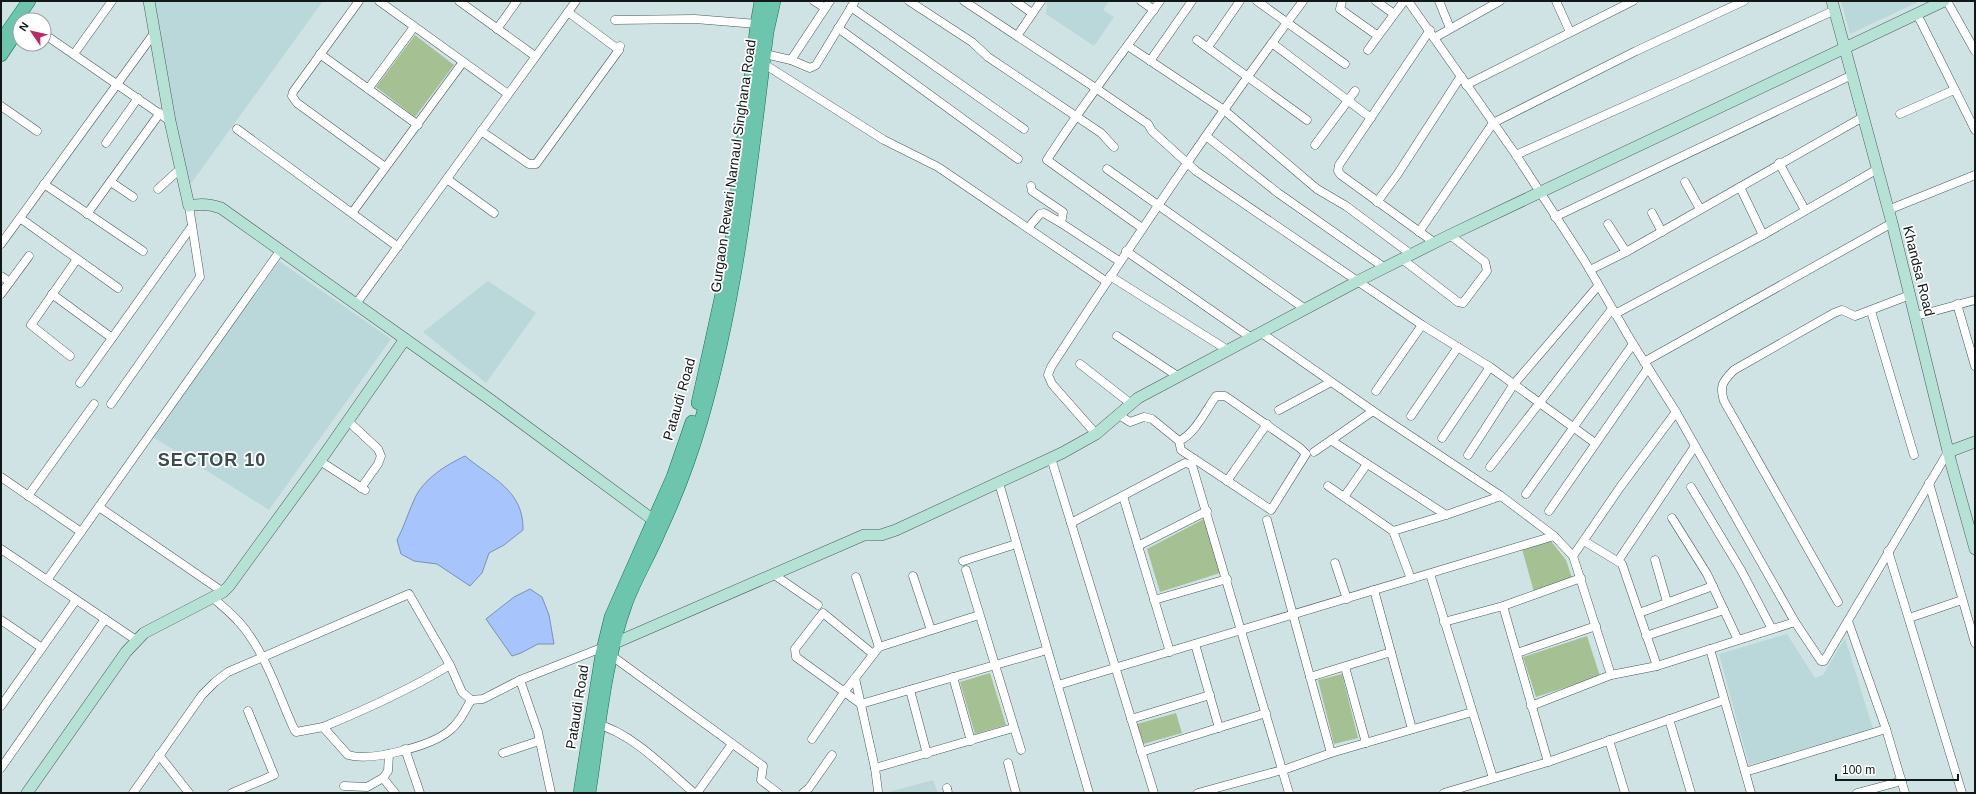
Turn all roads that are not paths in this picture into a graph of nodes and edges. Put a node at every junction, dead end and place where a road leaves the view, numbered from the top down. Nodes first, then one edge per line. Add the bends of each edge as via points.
1 (29, 1) edge
2 (39, 1) edge
3 (112, 1) edge
4 (149, 1) edge
5 (359, 1) edge
6 (379, 1) edge
7 (459, 1) edge
8 (517, 1) edge
9 (576, 1) edge
10 (761, 1) edge
11 (774, 1) edge
12 (814, 1) edge
13 (909, 1) edge
14 (964, 1) edge
15 (1015, 1) edge
16 (1041, 1) edge
17 (1141, 1) edge
18 (1160, 1) edge
19 (1192, 1) edge
20 (1240, 1) edge
21 (1258, 1) edge
22 (1303, 1) edge
23 (1342, 1) edge
24 (1376, 1) edge
25 (1404, 1) edge
26 (1408, 1) edge
27 (1439, 1) edge
28 (1498, 1) edge
29 (1556, 1) edge
30 (1633, 1) edge
31 (1744, 1) edge
32 (1944, 1) edge
33 (1947, 1) edge
34 (827, 4) edge
35 (853, 4) edge
36 (1620, 4) edge
37 (1833, 5) edge
38 (1154, 10) junction
39 (31, 12) edge
40 (568, 12) junction
41 (1032, 13) junction
42 (1394, 14) junction
43 (1917, 14) junction
44 (615, 20) dead end
45 (1287, 23) junction
46 (757, 24) junction
47 (414, 27) junction
48 (838, 28) junction
49 (1450, 28) junction
50 (497, 29) junction
51 (155, 32) junction
52 (1570, 32) junction
53 (1432, 34) junction
54 (1016, 36) junction
55 (1378, 36) junction
56 (12, 39) edge
57 (52, 39) edge
58 (1197, 40) dead end
59 (1, 41) edge
60 (1272, 43) junction
61 (1128, 46) junction
62 (1208, 47) junction
63 (1845, 48) junction
64 (1368, 50) dead end
65 (1975, 51) edge
66 (74, 54) junction
67 (320, 54) junction
68 (1, 55) edge
69 (535, 56) junction
70 (764, 59) junction
71 (791, 60) junction
72 (1150, 61) junction
73 (463, 62) junction
74 (1345, 64) dead end
75 (1852, 75) junction
76 (1248, 76) junction
77 (1461, 76) junction
78 (117, 84) junction
79 (1466, 85) junction
80 (1097, 89) junction
81 (368, 90) junction
82 (1954, 90) junction
83 (1355, 91) dead end
84 (508, 94) junction
85 (138, 98) junction
86 (1348, 101) junction
87 (1, 106) edge
88 (1224, 110) junction
89 (160, 114) junction
90 (1900, 114) dead end
91 (1075, 117) junction
92 (1864, 117) junction
93 (1371, 118) junction
94 (1306, 120) dead end
95 (170, 121) junction
96 (1493, 123) junction
97 (418, 125) junction
98 (237, 129) dead end
99 (1024, 129) dead end
100 (1975, 130) edge
101 (36, 131) dead end
102 (481, 131) junction
103 (1206, 136) junction
104 (106, 143) dead end
105 (1315, 145) dead end
106 (1114, 147) dead end
107 (1516, 155) junction
108 (1018, 159) dead end
109 (1187, 162) junction
110 (1779, 163) junction
111 (386, 167) junction
112 (180, 169) junction
113 (1107, 169) dead end
114 (1876, 170) junction
115 (1975, 175) edge
116 (447, 179) junction
117 (111, 182) junction
118 (1685, 182) dead end
119 (44, 184) junction
120 (1031, 186) dead end
121 (1740, 187) junction
122 (158, 189) dead end
123 (1539, 193) junction
124 (133, 197) dead end
125 (1377, 202) junction
126 (1158, 205) junction
127 (189, 206) junction
128 (1700, 209) junction
129 (1805, 210) junction
130 (1888, 210) junction
131 (352, 213) junction
132 (494, 213) dead end
133 (1652, 213) dead end
134 (87, 214) junction
135 (1555, 217) junction
136 (20, 218) junction
137 (1061, 223) junction
138 (1892, 223) junction
139 (738, 224) junction
140 (1608, 224) dead end
141 (192, 226) junction
142 (1028, 228) junction
143 (1142, 228) junction
144 (1420, 232) junction
145 (1662, 232) junction
146 (1450, 235) junction
147 (1763, 235) junction
148 (1435, 243) junction
149 (1, 244) edge
150 (398, 247) junction
151 (280, 251) junction
152 (1126, 251) junction
153 (143, 252) dead end
154 (1626, 252) junction
155 (29, 256) dead end
156 (1407, 257) junction
157 (77, 259) junction
158 (1119, 261) junction
159 (1385, 268) junction
160 (1590, 270) junction
161 (1, 276) edge
162 (1108, 279) junction
163 (1358, 280) junction
164 (10, 282) junction
165 (1598, 286) junction
166 (118, 288) dead end
167 (1, 294) edge
168 (52, 294) junction
169 (1910, 295) junction
170 (1975, 300) edge
171 (356, 304) junction
172 (1957, 304) junction
173 (1305, 309) junction
174 (1871, 311) junction
175 (1614, 312) junction
176 (1916, 316) junction
177 (1422, 325) junction
178 (1260, 332) junction
179 (1117, 336) dead end
180 (1250, 337) junction
181 (112, 338) junction
182 (405, 339) junction
183 (1633, 344) junction
184 (1458, 347) junction
185 (1226, 349) junction
186 (70, 356) dead end
187 (1080, 364) dead end
188 (1646, 365) junction
189 (1975, 366) edge
190 (1490, 367) junction
191 (1179, 377) junction
192 (1331, 382) junction
193 (80, 384) dead end
194 (1514, 384) junction
195 (1376, 391) dead end
196 (1539, 402) junction
197 (1130, 403) junction
198 (94, 404) dead end
199 (111, 404) dead end
200 (1279, 410) dead end
201 (1373, 411) junction
202 (1676, 412) junction
203 (1118, 415) junction
204 (1411, 416) dead end
205 (348, 421) junction
206 (1267, 424) junction
207 (1572, 428) junction
208 (1096, 434) junction
209 (1442, 438) dead end
210 (1179, 441) junction
211 (1332, 441) junction
212 (1975, 442) edge
213 (1595, 443) junction
214 (1695, 446) junction
215 (1314, 452) dead end
216 (1948, 452) junction
217 (1468, 455) dead end
218 (1914, 455) dead end
219 (1051, 458) junction
220 (320, 461) junction
221 (1367, 464) junction
222 (1490, 467) dead end
223 (1, 477) edge
224 (1227, 481) junction
225 (999, 483) junction
226 (1929, 483) junction
227 (1328, 486) dead end
228 (1691, 487) dead end
229 (1526, 494) dead end
230 (28, 496) junction
231 (1123, 496) junction
232 (1501, 496) junction
233 (1344, 497) junction
234 (99, 507) junction
235 (1207, 511) junction
236 (1549, 511) dead end
237 (1446, 516) junction
238 (1672, 518) dead end
239 (1267, 520) dead end
240 (658, 523) junction
241 (1071, 523) junction
242 (1393, 531) junction
243 (81, 532) junction
244 (1554, 536) junction
245 (1584, 541) junction
246 (1974, 543) edge
247 (1016, 544) junction
248 (1138, 546) junction
249 (1, 549) edge
250 (1888, 551) junction
251 (1573, 556) junction
252 (1655, 560) dead end
253 (963, 561) dead end
254 (1618, 561) junction
255 (1335, 563) dead end
256 (966, 570) dead end
257 (773, 574) junction
258 (1430, 574) junction
259 (913, 576) dead end
260 (856, 577) dead end
261 (1581, 578) junction
262 (1227, 579) junction
263 (1411, 579) junction
264 (47, 580) junction
265 (1713, 586) junction
266 (1374, 590) junction
267 (223, 592) junction
268 (212, 597) junction
269 (1347, 599) junction
270 (76, 600) junction
271 (1154, 600) junction
272 (1962, 600) junction
273 (1667, 602) junction
274 (1838, 602) dead end
275 (818, 605) dead end
276 (1503, 606) junction
277 (1724, 610) junction
278 (1639, 613) junction
279 (979, 614) junction
280 (1293, 615) junction
281 (1909, 618) junction
282 (105, 619) junction
283 (1, 620) edge
284 (1848, 621) junction
285 (1444, 622) junction
286 (1794, 622) junction
287 (1596, 626) junction
288 (1772, 629) junction
289 (931, 630) junction
290 (1242, 630) junction
291 (1646, 636) junction
292 (136, 640) junction
293 (1738, 640) junction
294 (1975, 643) edge
295 (1195, 644) junction
296 (879, 646) junction
297 (42, 648) junction
298 (610, 649) junction
299 (1710, 649) junction
300 (1047, 650) junction
301 (1170, 652) junction
302 (1391, 652) junction
303 (1517, 653) junction
304 (873, 654) junction
305 (262, 658) junction
306 (450, 665) junction
307 (994, 665) junction
308 (1345, 666) junction
309 (1657, 666) junction
310 (1117, 668) junction
311 (1611, 675) junction
312 (953, 677) junction
313 (1310, 677) junction
314 (855, 678) junction
315 (520, 680) junction
316 (1058, 686) junction
317 (910, 690) junction
318 (845, 691) junction
319 (1210, 695) junction
320 (471, 700) junction
321 (1724, 700) junction
322 (861, 704) junction
323 (1, 706) edge
324 (1531, 706) junction
325 (248, 711) dead end
326 (1472, 712) junction
327 (1266, 714) junction
328 (1668, 718) junction
329 (1132, 719) junction
330 (595, 724) junction
331 (323, 727) junction
332 (1013, 728) junction
333 (1219, 728) junction
334 (1412, 729) junction
335 (1886, 729) junction
336 (812, 739) dead end
337 (539, 740) junction
338 (1609, 740) junction
339 (971, 741) junction
340 (1366, 743) junction
341 (732, 744) junction
342 (405, 749) junction
343 (1021, 750) dead end
344 (1141, 752) junction
345 (503, 753) dead end
346 (1331, 753) junction
347 (389, 754) junction
348 (927, 754) junction
349 (159, 755) junction
350 (832, 755) dead end
351 (1548, 762) junction
352 (1008, 764) dead end
353 (1, 768) edge
354 (875, 768) junction
355 (1284, 769) junction
356 (1745, 772) junction
357 (383, 778) junction
358 (1492, 778) junction
359 (1902, 780) junction
360 (344, 786) dead end
361 (247, 790) edge
362 (366, 790) edge
363 (878, 791) dead end
364 (27, 793) edge
365 (133, 793) edge
366 (189, 793) edge
367 (232, 793) edge
368 (395, 793) edge
369 (420, 793) edge
370 (551, 793) edge
371 (580, 793) edge
372 (589, 793) edge
373 (695, 793) edge
374 (778, 793) edge
375 (803, 793) edge
376 (1016, 793) edge
377 (1089, 793) edge
378 (1154, 793) edge
379 (1198, 793) edge
380 (1289, 793) edge
381 (1444, 793) edge
382 (1625, 793) edge
383 (1691, 793) edge
384 (1751, 793) edge
385 (1857, 793) edge
386 (1905, 793) edge
387 (1962, 793) edge

1 - 59 main road
2 - 39 main road
3 - 66 street
4 - 51 street
5 - 67 street
6 - 47 street
7 - 50 street
8 - 50 street
9 - 40 street
10 - 46 main road
11 - 70 main road, Gurgaon Rewari Narnaul Singhana Road
12 - 34 street
13 - 91 street via 972,42 988,57
14 - 54 street
15 - 41 street
16 - 41 street
17 - 38 street
18 - 38 street
19 - 72 street
20 - 62 street
21 - 45 street
22 - 45 street
23 - 55 street via 1340,9
24 - 42 street
25 - 42 street
26 - 53 street
27 - 49 street
28 - 49 street
29 - 52 street
30 - 36 street
31 - 96 street
32 - 43 street
33 - 65 street
34 - 71 street
35 - 48 street
35 - 99 street
36 - 52 street
37 - 63 street, Khandsa Road
37 - 107 street via 1685,80
38 - 61 street
40 - 69 street
40 - 102 street via 619,48 536,164 529,164
41 - 54 street
42 - 55 street
43 - 63 street
43 - 82 street
44 - 46 street via 695,19
45 - 60 street
45 - 74 street
46 - 139 main road
47 - 73 street
47 - 81 street
48 - 71 street via 820,60 813,67
48 - 108 street
49 - 53 street
50 - 69 street
51 - 78 street
51 - 95 street
52 - 79 street
53 - 77 street
53 - 93 street
54 - 80 street
55 - 64 street
56 - 68 main road
57 - 66 street
58 - 62 street
60 - 76 street
60 - 86 street
61 - 72 street
61 - 80 street
62 - 76 street
63 - 75 street, Khandsa Road
63 - 123 street
66 - 78 street
67 - 81 street
67 - 111 street via 293,92 294,100
69 - 84 street
70 - 71 street
70 - 139 main road, Gurgaon Rewari Narnaul Singhana Road
70 - 142 street via 884,140 938,168
72 - 88 street
73 - 84 street
73 - 97 street
75 - 92 street, Khandsa Road
75 - 135 street
76 - 88 street
76 - 94 street
77 - 79 street
77 - 125 street
78 - 85 street
78 - 119 street
79 - 96 street
80 - 91 street
80 - 109 street via 1148,124 1152,131
81 - 97 street
82 - 90 street
82 - 100 street
83 - 86 street
84 - 102 street
85 - 89 street
85 - 104 street
86 - 93 street
86 - 105 street
87 - 101 street
88 - 103 street
88 - 156 street via 1317,189 1346,206
89 - 95 street
89 - 117 street
91 - 106 street via 1101,134
91 - 143 street via 1047,160
92 - 110 street
92 - 114 street, Khandsa Road
93 - 125 street via 1338,170
95 - 112 street
96 - 107 street
96 - 144 street
97 - 111 street
98 - 131 street
102 - 116 street
103 - 109 street
103 - 159 street via 1278,192
107 - 123 street
109 - 126 street
109 - 163 street via 1196,171
110 - 121 street
110 - 129 street
111 - 131 street
112 - 122 street
112 - 127 street
113 - 126 street
114 - 129 street
114 - 130 street, Khandsa Road
115 - 130 street
116 - 132 street
116 - 150 street
117 - 124 street
117 - 134 street
118 - 128 street
119 - 134 street
119 - 136 street
120 - 137 street via 1032,190 1063,212
121 - 128 street
121 - 147 street
123 - 135 street
123 - 146 street
125 - 144 street
126 - 143 street
126 - 173 street
127 - 141 street
127 - 151 street via 201,203 221,208
128 - 145 street
129 - 147 street
130 - 138 street, Khandsa Road
131 - 150 street
133 - 145 street
134 - 153 street
135 - 160 street
136 - 149 street
136 - 157 street
137 - 142 street via 1044,213 1040,214
137 - 158 street
138 - 169 street, Khandsa Road
138 - 188 street
139 - 240 main road, Gurgaon Rewari Narnaul Singhana Road via 732,295 712,382 682,480
140 - 154 street
141 - 181 street
141 - 199 street via 200,264 200,277
142 - 162 street
143 - 152 street
144 - 148 street
145 - 154 street
146 - 148 street
146 - 156 street via 1487,266 1487,271 1463,303 1458,302
147 - 175 street
148 - 156 street
150 - 171 street
151 - 171 street
151 - 234 street
152 - 158 street
152 - 180 street
154 - 160 street
155 - 164 street
156 - 159 street
157 - 166 street
157 - 168 street
158 - 162 street
159 - 163 street
160 - 165 street
161 - 164 street
162 - 185 street
162 - 208 street via 1048,375 1052,384
163 - 173 street
163 - 177 street
164 - 167 street
165 - 175 street
165 - 194 street
168 - 181 street
168 - 186 street via 31,326
169 - 174 street
169 - 176 street, Khandsa Road
170 - 172 street
171 - 182 street
172 - 176 street
172 - 189 street
173 - 178 street
174 - 218 street
174 - 274 street via 1855,316 1842,310 1827,316 1734,370 1722,383 1721,392 1753,454
175 - 183 street
175 - 196 street
176 - 216 street, Khandsa Road
177 - 184 street
177 - 195 street
178 - 180 street
178 - 192 street
179 - 191 street
180 - 185 street
181 - 193 street
182 - 205 street
182 - 240 street
183 - 188 street
183 - 207 street
184 - 190 street
184 - 204 street
185 - 191 street
187 - 197 street
188 - 202 street
188 - 213 street
190 - 194 street
190 - 209 street
191 - 197 street
192 - 200 street
192 - 201 street
194 - 196 street
194 - 217 street
196 - 207 street
196 - 222 street
197 - 203 street
198 - 230 street
201 - 211 street
201 - 232 street
202 - 214 street
202 - 245 street
203 - 208 street
203 - 210 street via 1130,422 1144,417 1152,419
205 - 220 street
205 - 220 street via 378,449 381,456 364,490
206 - 210 street via 1219,394 1185,439
206 - 224 street
206 - 224 street via 1306,454 1271,510
207 - 213 street
207 - 229 street
208 - 219 street
210 - 224 street via 1181,450
211 - 215 street
211 - 221 street
212 - 216 street
213 - 236 street
214 - 254 street
214 - 286 street
216 - 226 street
216 - 246 street, Khandsa Road
219 - 225 street
219 - 241 street
220 - 267 street
221 - 233 street
221 - 237 street
223 - 230 street
225 - 247 street
225 - 257 street via 896,530 881,535 864,535
226 - 250 street
226 - 272 street
227 - 233 street
228 - 288 street via 1742,570
230 - 243 street
231 - 235 street via 1188,463 1194,467
231 - 241 street
231 - 248 street
232 - 237 street
232 - 244 street
233 - 242 street
234 - 243 street
234 - 267 street
235 - 248 street
235 - 262 street
237 - 242 street
238 - 265 street
239 - 280 street
240 - 298 main road, Gurgaon Rewari Narnaul Singhana Road
241 - 310 street
242 - 263 street
243 - 264 street
244 - 251 street
244 - 258 street
245 - 251 street
245 - 254 street
247 - 253 street
247 - 300 street
248 - 271 street
249 - 264 street
250 - 281 street
250 - 284 street
251 - 261 street
252 - 273 street
254 - 278 street via 1622,564
255 - 269 street
256 - 279 street
257 - 275 street
257 - 298 street
258 - 263 street
258 - 285 street
259 - 289 street
260 - 296 street
261 - 276 street
261 - 287 street
262 - 271 street
262 - 290 street
263 - 266 street
264 - 270 street
265 - 273 street
265 - 277 street
266 - 269 street
266 - 302 street
267 - 268 street
268 - 292 street via 144,633
268 - 305 street via 240,622
269 - 280 street
270 - 282 street
270 - 297 street
271 - 301 street
272 - 281 street
272 - 294 street
273 - 278 street
276 - 285 street
276 - 303 street
277 - 291 street
277 - 293 street
278 - 291 street
279 - 289 street
279 - 307 street
280 - 290 street
280 - 313 street
281 - 387 street
282 - 292 street
282 - 353 street
283 - 297 street
284 - 286 street via 1822,662 1818,660
284 - 335 street
285 - 326 street
286 - 288 street
287 - 303 street
287 - 311 street
288 - 293 street
289 - 296 street
290 - 295 street
290 - 327 street
291 - 309 street
292 - 364 street
293 - 299 street
295 - 301 street
295 - 319 street
296 - 304 street
297 - 323 street
298 - 315 street
298 - 330 main road, Gurgaon Rewari Narnaul Singhana Road
298 - 341 street
299 - 309 street
299 - 321 street
300 - 307 street
300 - 316 street
301 - 310 street
302 - 308 street
302 - 334 street
303 - 324 street
304 - 314 street
304 - 318 street via 823,613 795,649 796,657
305 - 306 street via 409,594
305 - 331 street via 296,732
305 - 349 street via 228,672 215,682 202,695
306 - 320 street via 462,692
306 - 331 street via 415,686
307 - 312 street
307 - 332 street
308 - 313 street
308 - 340 street
309 - 311 street
310 - 316 street
310 - 329 street
311 - 324 street
312 - 317 street
312 - 339 street
313 - 346 street
314 - 318 street
314 - 322 street
315 - 320 street via 483,699
315 - 337 street
316 - 377 street
317 - 322 street
317 - 348 street
318 - 322 street
318 - 336 street
319 - 329 street
319 - 333 street
320 - 342 street via 449,731 432,741
321 - 328 street
321 - 356 street
322 - 354 street
324 - 351 street
325 - 361 street via 274,775
326 - 334 street
326 - 358 street
327 - 333 street
327 - 355 street
328 - 338 street
328 - 383 street
329 - 344 street
330 - 371 main road, Pataudi Road
330 - 372 main road, Gurgaon Rewari Narnaul Singhana Road
330 - 373 street via 616,732 648,754
331 - 347 street via 348,755 354,757
332 - 339 street
332 - 343 street
333 - 344 street
334 - 340 street
335 - 356 street
335 - 359 street
337 - 345 street
337 - 370 street
338 - 351 street
338 - 382 street
339 - 348 street
340 - 346 street
341 - 373 street
341 - 374 street via 763,766 761,780
342 - 347 street
342 - 369 street
344 - 378 street
346 - 355 street
347 - 357 street via 388,771
348 - 354 street
349 - 365 street
349 - 366 street
350 - 375 street
351 - 358 street
352 - 376 street
354 - 363 street
355 - 379 street
355 - 380 street
356 - 384 street
357 - 362 street
357 - 368 street
358 - 381 street
359 - 385 street
359 - 386 street
360 - 362 street
361 - 367 street

